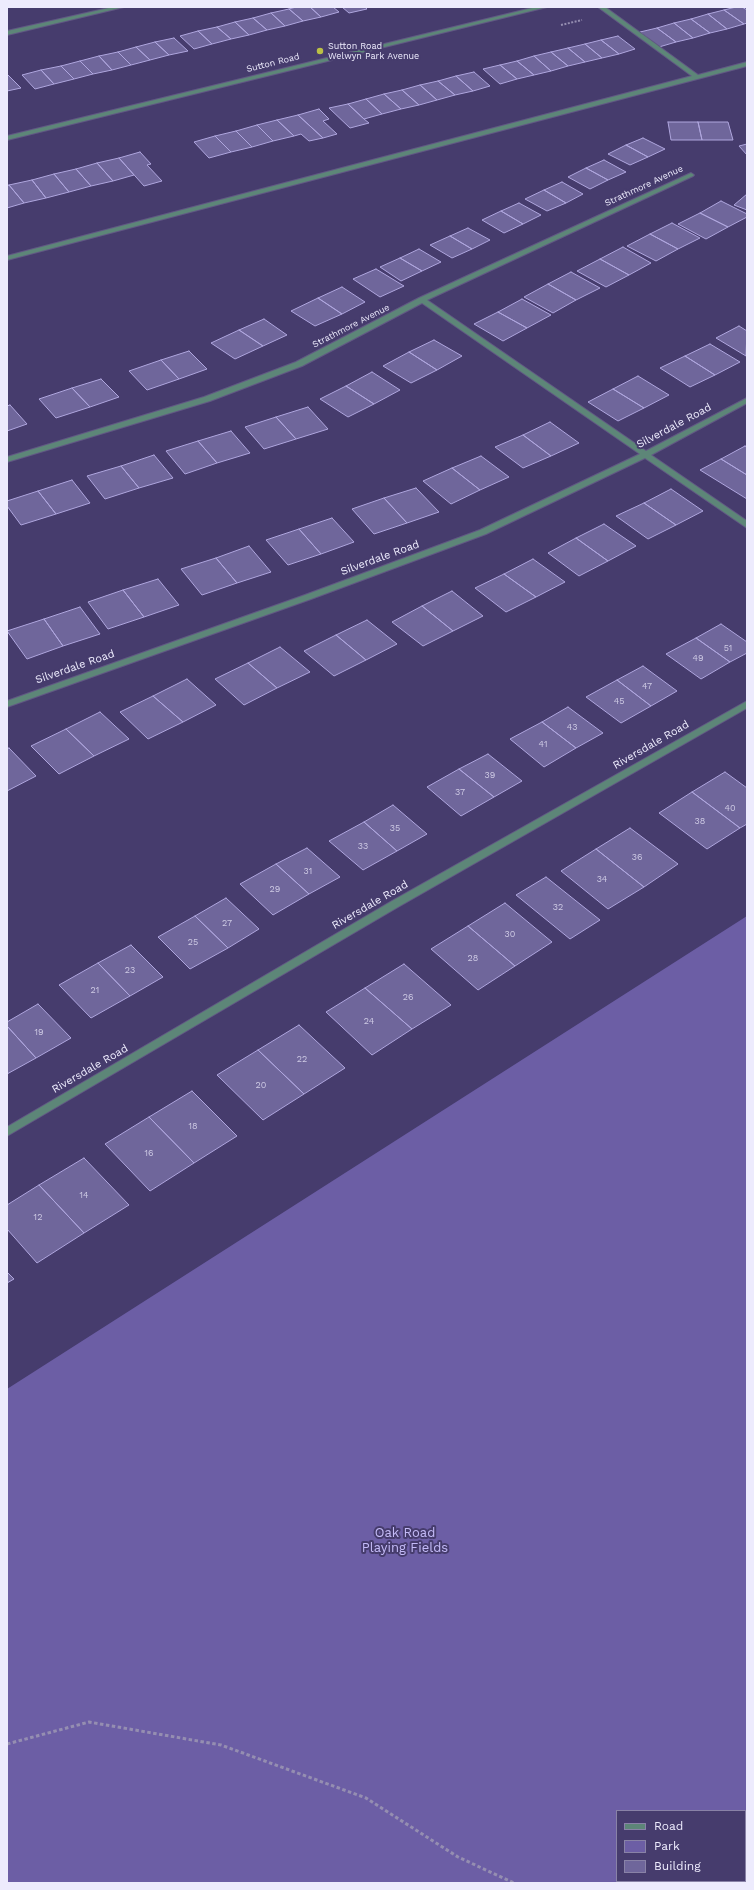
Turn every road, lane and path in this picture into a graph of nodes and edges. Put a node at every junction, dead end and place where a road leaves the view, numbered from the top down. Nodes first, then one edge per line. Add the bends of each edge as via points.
1 (121, 7) edge
2 (544, 7) edge
3 (601, 7) edge
4 (7, 33) edge
5 (747, 64) edge
6 (697, 77) junction
7 (7, 138) edge
8 (690, 175) dead end
9 (7, 258) edge
10 (422, 300) junction
11 (747, 400) edge
12 (645, 455) junction
13 (7, 460) edge
14 (747, 525) edge
15 (7, 704) edge
16 (747, 704) edge
17 (7, 1132) edge
18 (7, 1744) edge
19 (514, 1883) edge

1 - 4 street
2 - 7 street, Sutton Road
3 - 6 street
5 - 6 street
6 - 9 street
8 - 10 street, Strathmore Avenue
10 - 12 street
10 - 13 street, Strathmore Avenue via 299,364 207,399
11 - 12 street, Silverdale Road
12 - 14 street
12 - 15 street, Silverdale Road via 482,532
16 - 17 street, Riversdale Road via 395,904
18 - 19 path via 89,1722 221,1745 366,1798 458,1857

